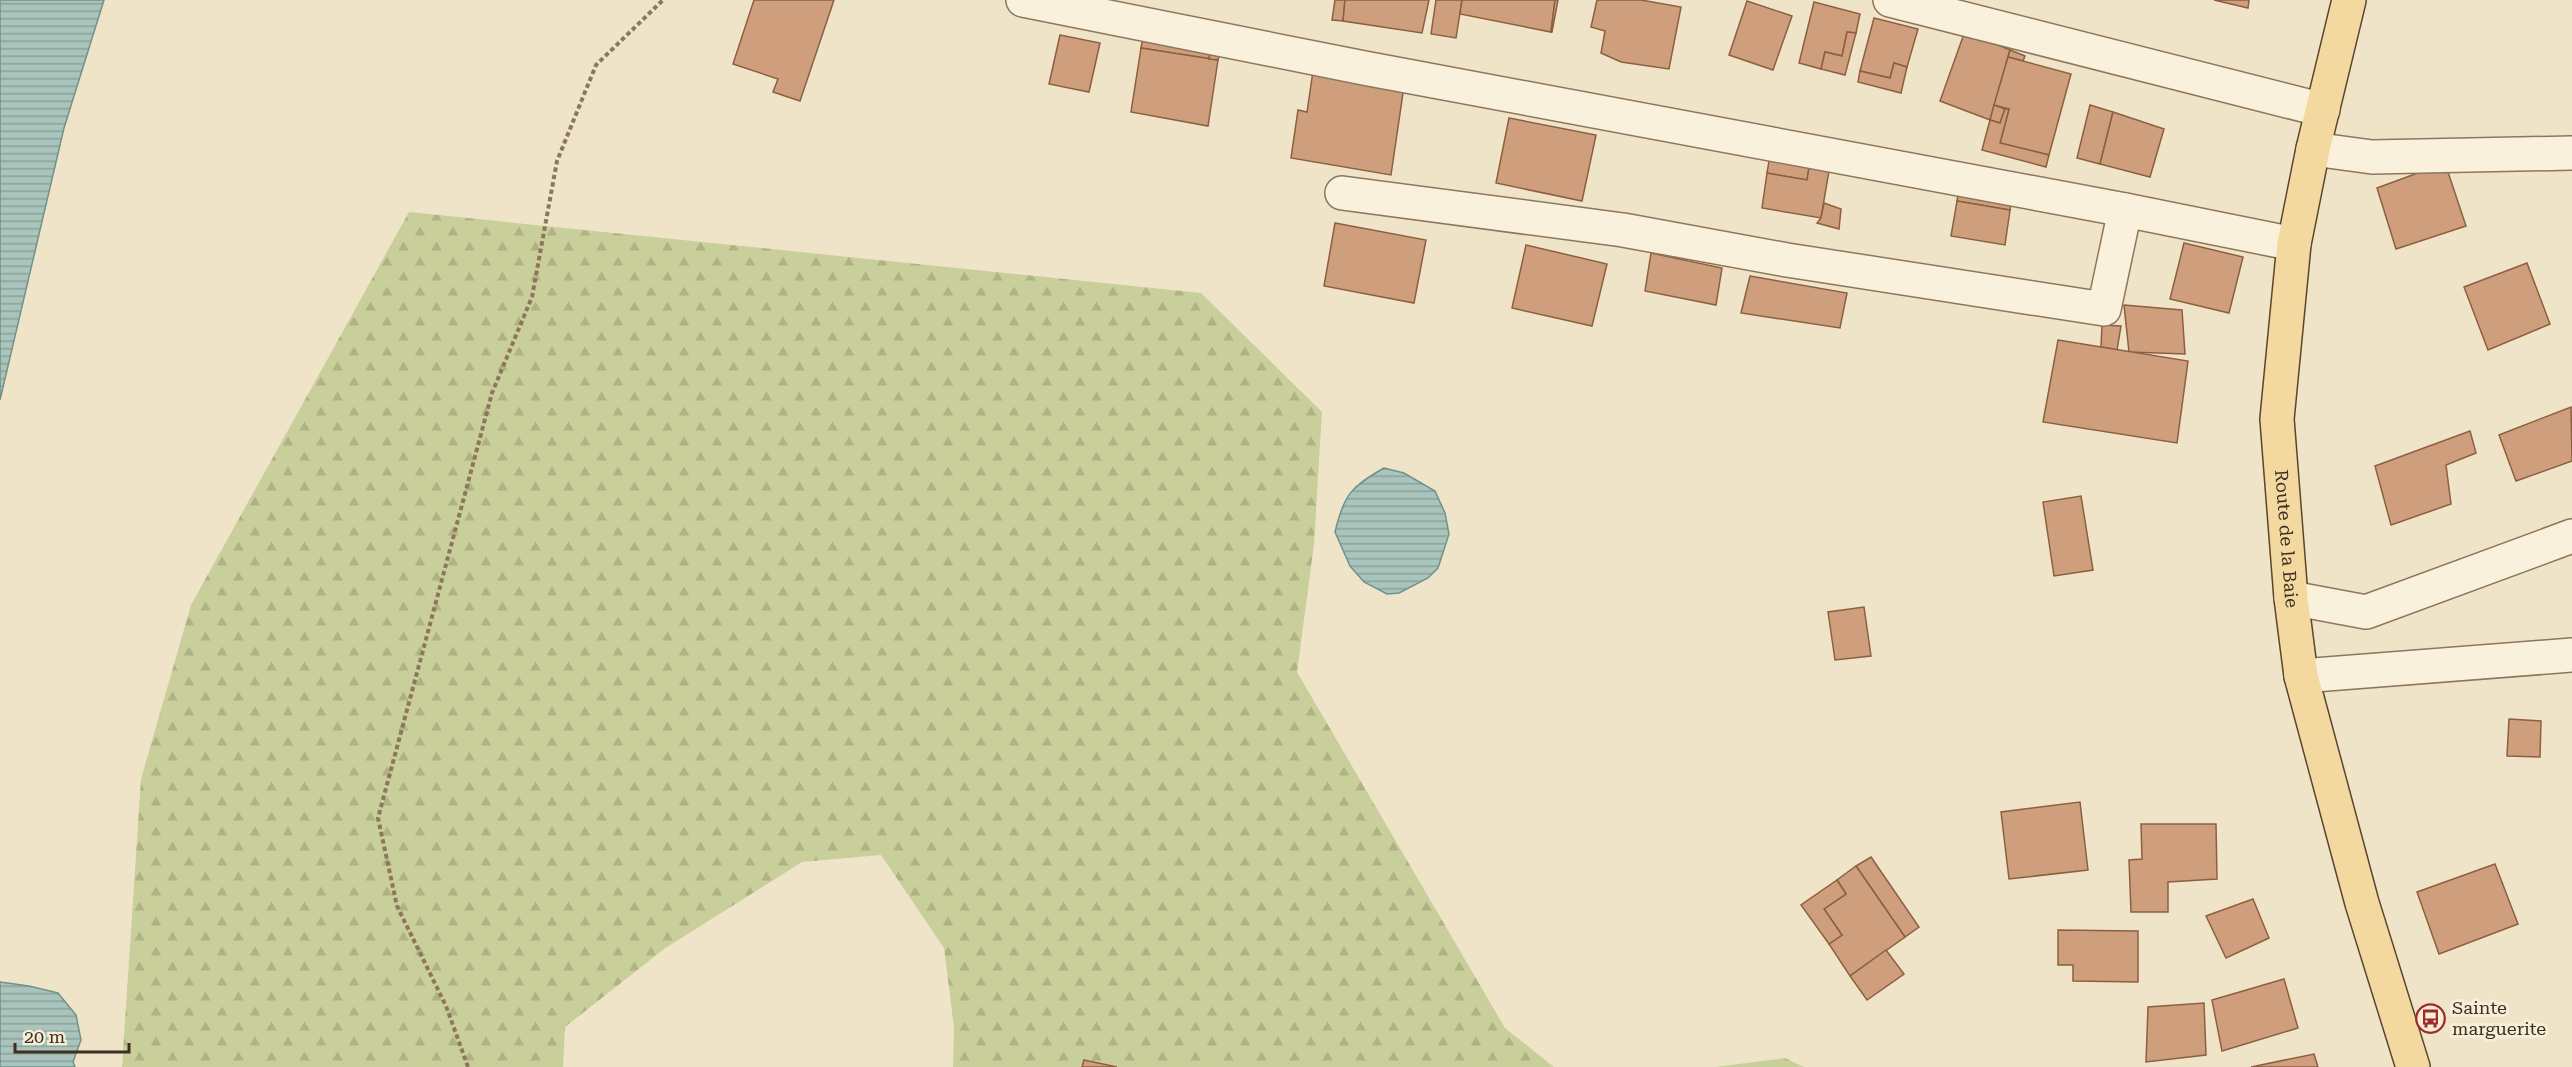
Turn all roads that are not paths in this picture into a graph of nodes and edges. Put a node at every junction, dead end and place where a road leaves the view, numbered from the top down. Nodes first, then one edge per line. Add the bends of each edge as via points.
1 (1023, 0) edge
2 (1890, 0) edge
3 (2349, 0) edge
4 (2323, 110) junction
5 (2313, 149) junction
6 (2572, 153) edge
7 (1342, 193) dead end
8 (2125, 210) junction
9 (2294, 244) junction
10 (2572, 536) edge
11 (2291, 598) junction
12 (2572, 655) edge
13 (2301, 676) junction
14 (2413, 1067) edge

1 - 8 street via 1375,71
2 - 4 street
3 - 4 main road, Route de la Baie
4 - 5 main road, Route de la Baie
5 - 6 street via 2372,157
5 - 9 main road, Route de la Baie
7 - 8 street via 1623,230 1787,260 2104,309
8 - 9 street
9 - 11 main road, Route de la Baie via 2277,419
10 - 11 street via 2366,612
11 - 13 main road, Route de la Baie
12 - 13 street
13 - 14 main road, Route de la Baie via 2362,903

